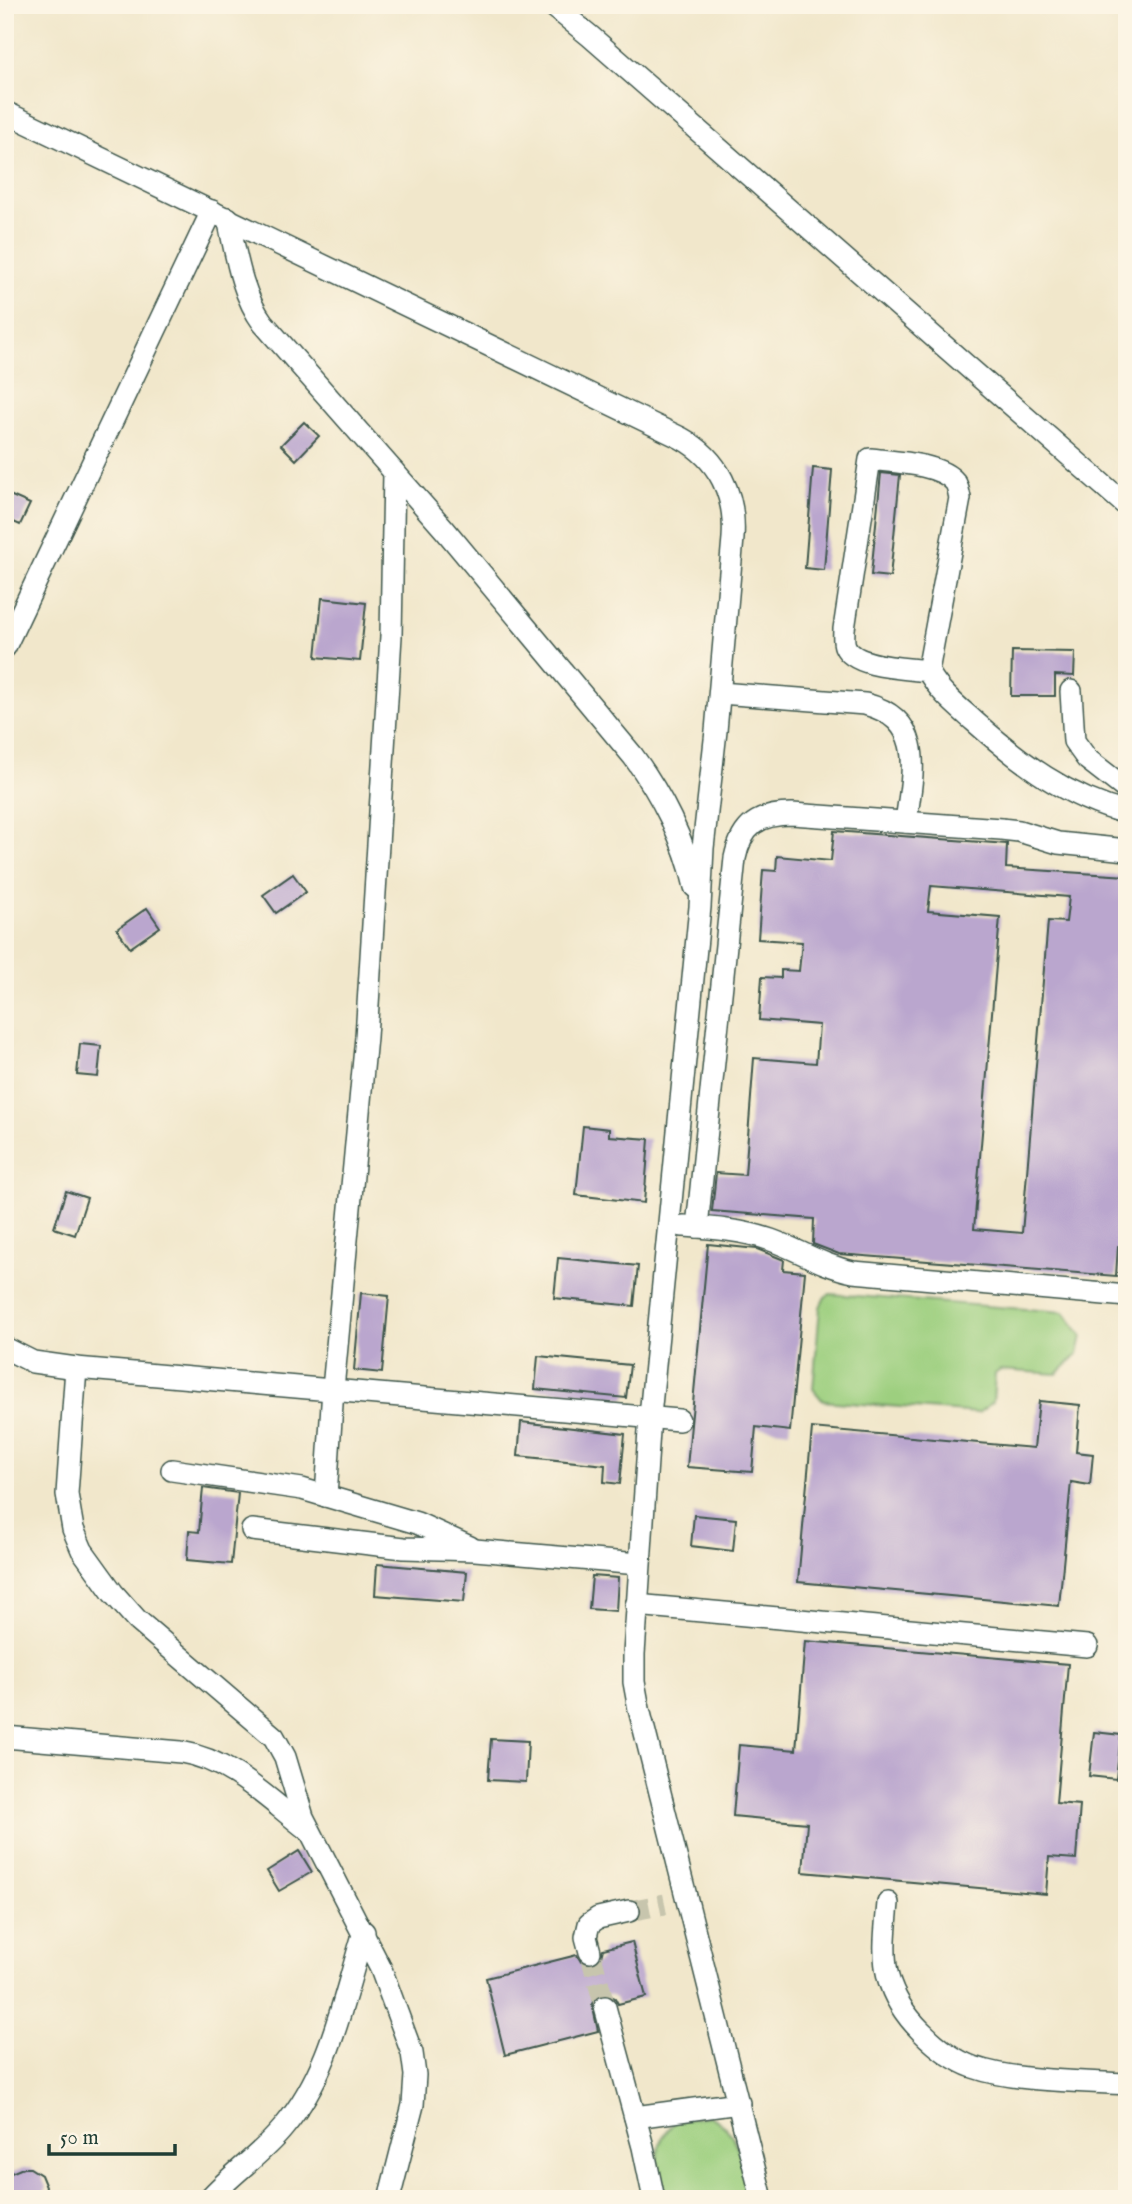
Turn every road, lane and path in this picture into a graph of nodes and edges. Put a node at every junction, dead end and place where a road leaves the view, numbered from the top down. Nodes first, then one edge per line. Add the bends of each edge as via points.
1 (552, 5) edge
2 (5, 113) edge
3 (220, 215) junction
4 (394, 472) junction
5 (1127, 506) edge
6 (5, 646) edge
7 (928, 671) junction
8 (1071, 691) dead end
9 (720, 693) junction
10 (1127, 790) edge
11 (1127, 813) edge
12 (906, 822) junction
13 (1127, 850) edge
14 (700, 907) junction
15 (667, 1225) junction
16 (697, 1227) junction
17 (1127, 1296) edge
18 (5, 1348) edge
19 (76, 1368) junction
20 (333, 1389) junction
21 (650, 1416) junction
22 (679, 1420) dead end
23 (172, 1469) dead end
24 (326, 1496) junction
25 (252, 1531) dead end
26 (475, 1550) junction
27 (639, 1564) junction
28 (636, 1605) junction
29 (1087, 1646) dead end
30 (5, 1737) edge
31 (310, 1832) junction
32 (888, 1903) dead end
33 (629, 1911) tunnel mouth
34 (364, 1932) junction
35 (590, 1952) tunnel mouth
36 (605, 2007) tunnel mouth
37 (1127, 2084) edge
38 (740, 2103) junction
39 (635, 2117) junction
40 (209, 2199) edge
41 (389, 2199) edge
42 (654, 2199) edge
43 (762, 2199) edge

1 - 5 street
2 - 3 street
3 - 4 street via 258,317
3 - 6 street
3 - 9 street via 681,438 701,452 724,482 734,521
4 - 14 street via 642,769 681,844
4 - 20 street via 391,636 366,1037
7 - 7 street via 960,498 956,483 922,466 870,459 844,645 852,655 871,663
7 - 11 street via 949,699 1030,768 1084,798
8 - 10 street via 1074,741 1087,759
9 - 12 street via 882,709 907,734 912,751
9 - 14 street
12 - 13 street via 1010,830 1058,843
12 - 16 street via 780,814 758,820 740,838
14 - 15 street
15 - 16 street
15 - 21 street
16 - 17 street via 764,1237 853,1272
18 - 19 street via 33,1362
19 - 20 street
19 - 31 street via 67,1494 82,1550 137,1620 274,1737
20 - 21 street
20 - 24 street
21 - 22 street
21 - 27 street
23 - 24 street
24 - 26 street via 417,1523
25 - 26 street via 404,1548
26 - 27 street
27 - 28 street
28 - 29 street
28 - 38 street via 634,1682 676,1901
30 - 31 street via 199,1756 233,1772
31 - 34 street
32 - 37 street via 885,1950 892,1990 913,2023 944,2051 966,2064 1004,2074
33 - 35 street via 589,1924
34 - 40 street via 313,2086 272,2140
34 - 41 street via 408,2043 415,2075 413,2105
36 - 39 street
38 - 39 street
38 - 43 street
39 - 42 street

